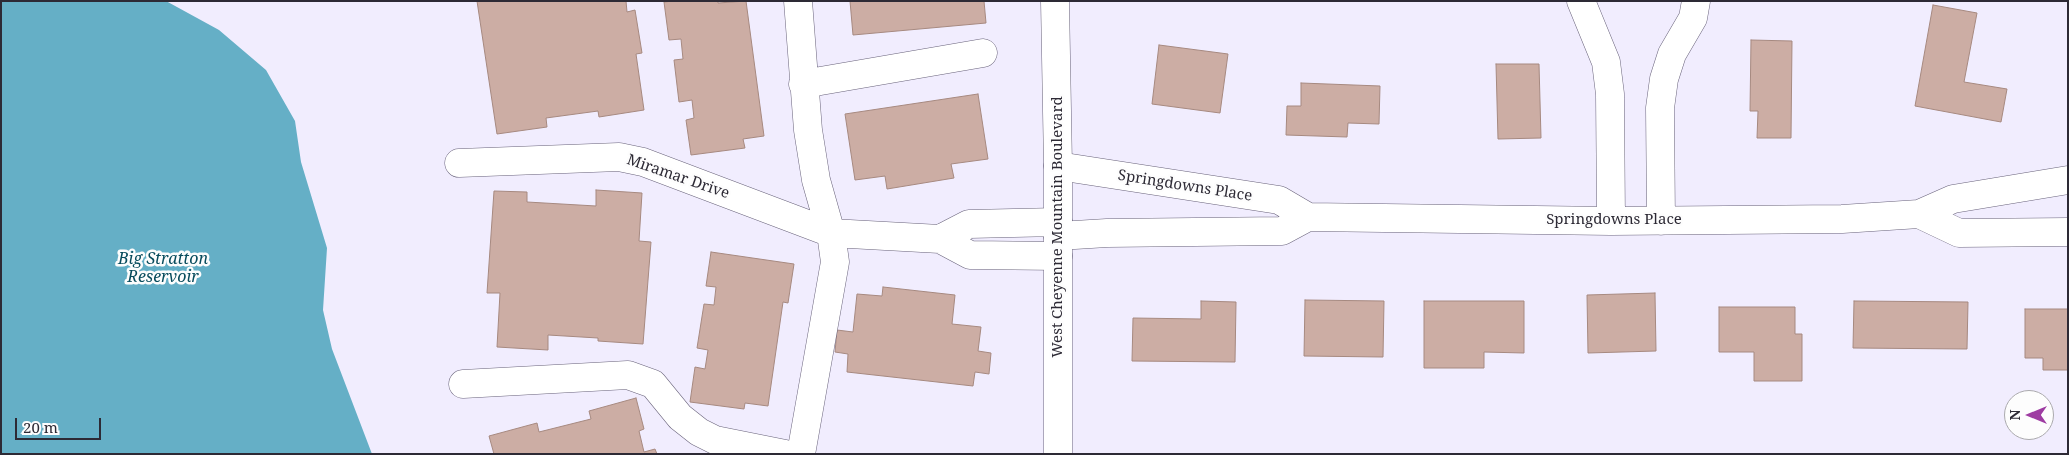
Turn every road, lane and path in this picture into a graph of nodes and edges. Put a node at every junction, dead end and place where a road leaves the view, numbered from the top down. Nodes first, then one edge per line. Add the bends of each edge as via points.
1 (798, 1) edge
2 (1056, 1) edge
3 (1581, 1) edge
4 (1696, 1) edge
5 (983, 53) dead end
6 (803, 84) junction
7 (459, 163) dead end
8 (1058, 166) junction
9 (2068, 180) edge
10 (1919, 214) junction
11 (1308, 217) junction
12 (1611, 221) junction
13 (1662, 221) junction
14 (2068, 232) edge
15 (831, 233) junction
16 (1058, 238) junction
17 (462, 384) dead end
18 (785, 454) edge
19 (802, 454) edge
20 (1058, 454) edge

1 - 6 street
2 - 8 street, West Cheyenne Mountain Boulevard
3 - 12 street via 1606,62 1610,94
4 - 13 street via 1693,18 1672,54 1664,79 1660,108
5 - 6 street
6 - 15 street via 816,180
7 - 15 street, Miramar Drive via 619,157 643,162
8 - 11 street, Springdowns Place via 1279,200
8 - 16 street, West Cheyenne Mountain Boulevard
9 - 10 street, Springdowns Place via 1953,199
10 - 13 street, Springdowns Place via 1842,219
10 - 14 street, Springdowns Place via 1960,233
11 - 12 street, Springdowns Place
11 - 16 street via 1282,232 1107,233
12 - 13 street, Springdowns Place
15 - 16 street, Miramar Drive via 940,239 969,224
15 - 19 street via 834,262
16 - 20 street, West Cheyenne Mountain Boulevard
17 - 18 street via 628,375 653,384 680,417 714,440

